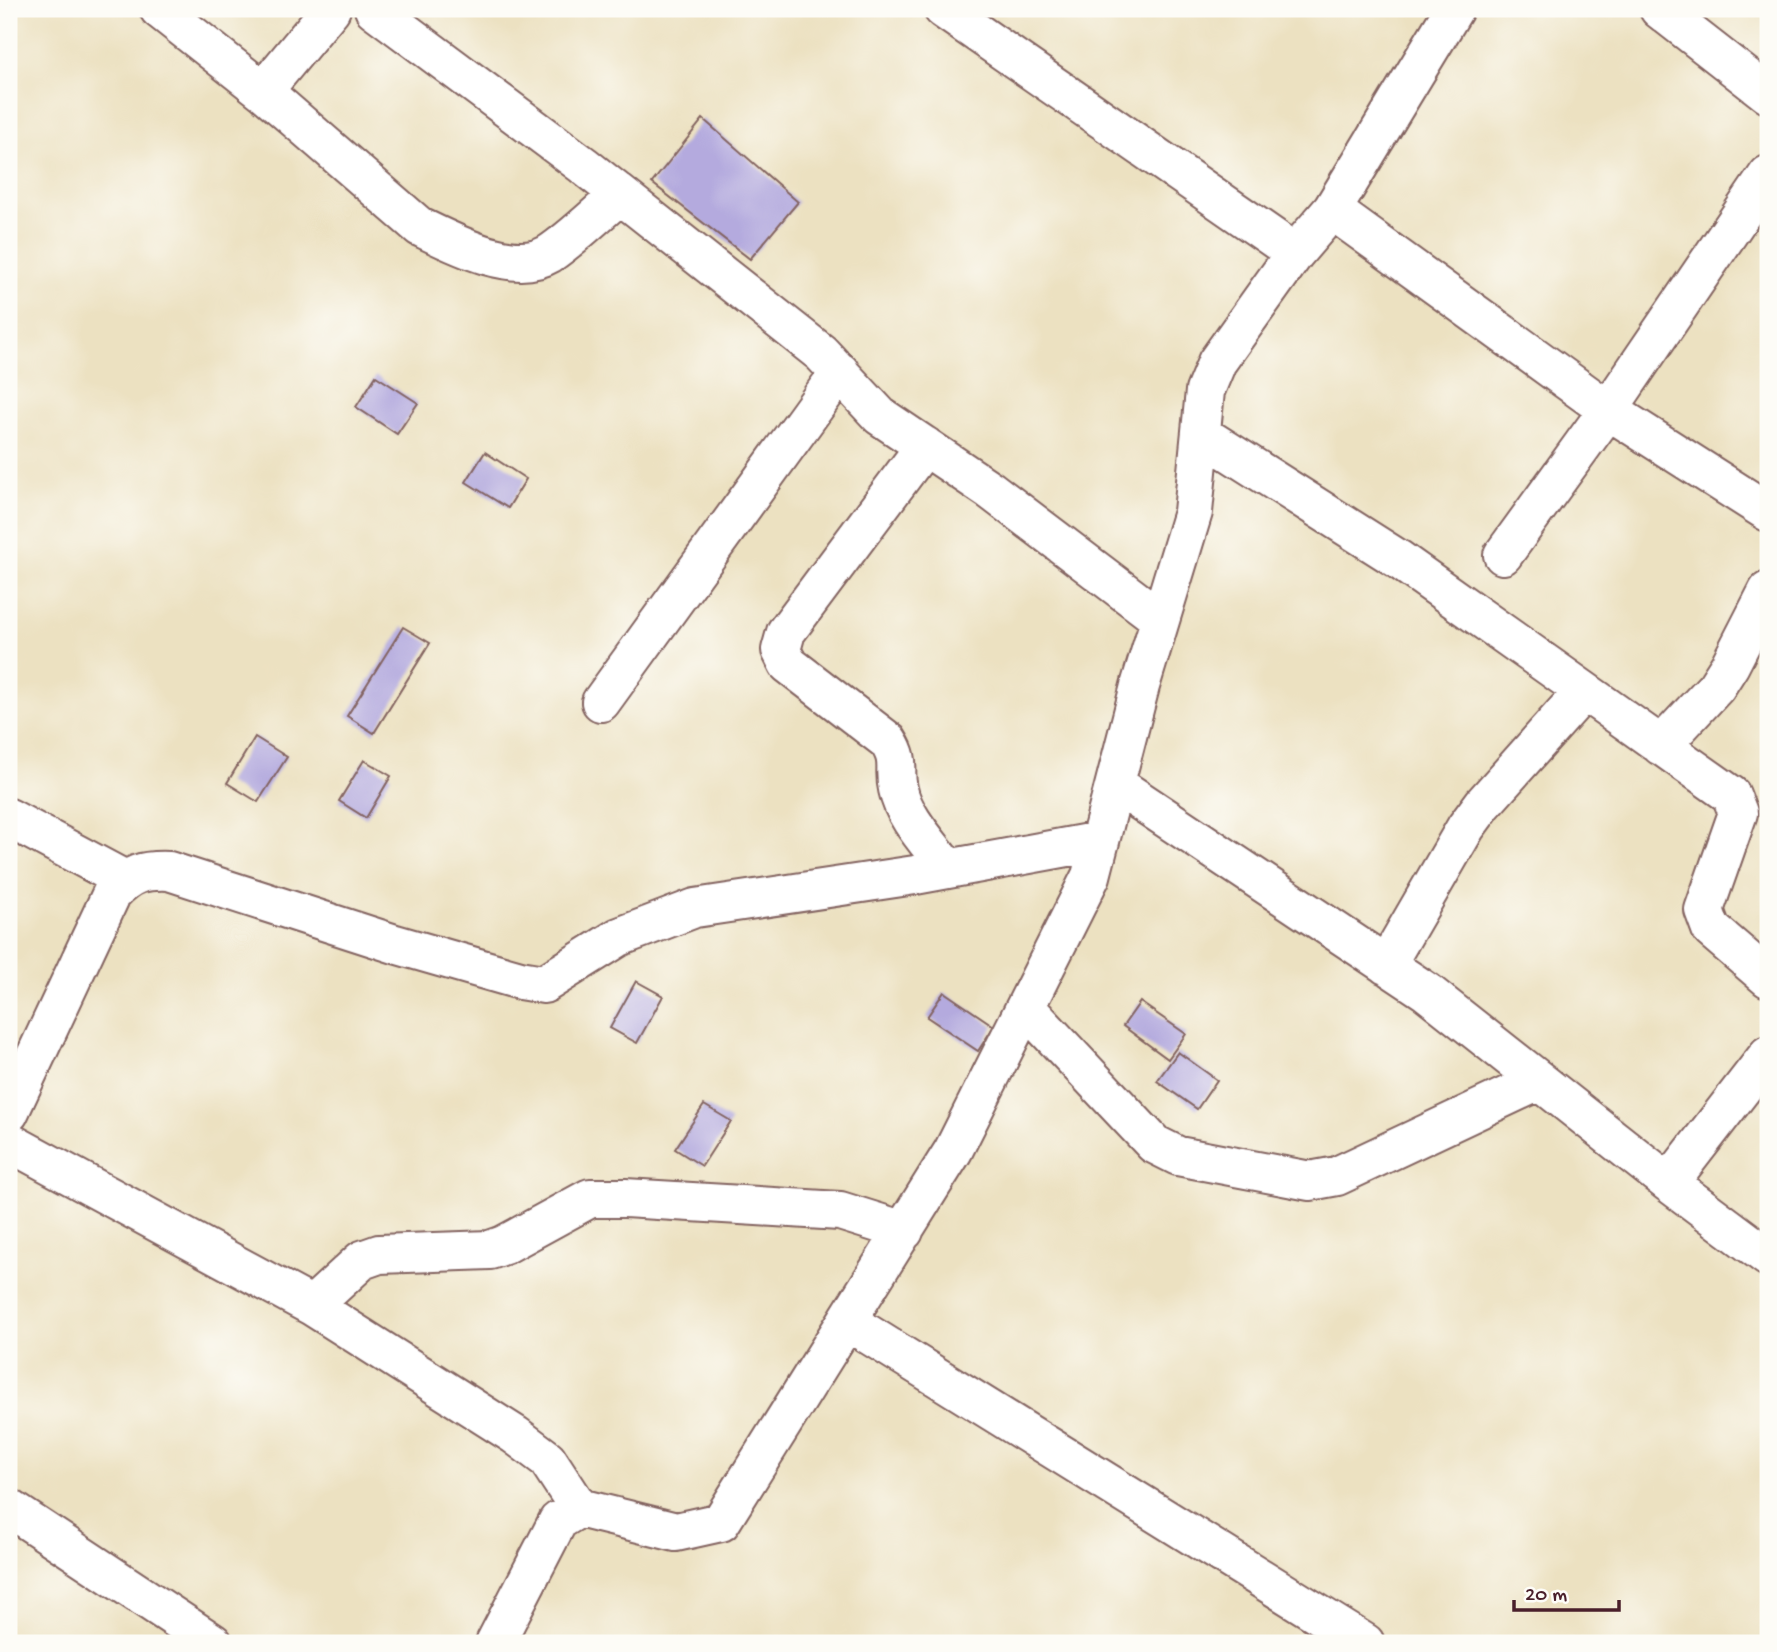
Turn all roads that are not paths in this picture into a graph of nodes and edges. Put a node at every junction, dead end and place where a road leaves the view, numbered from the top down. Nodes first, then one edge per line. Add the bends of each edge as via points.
1 (159, 9) edge
2 (331, 9) edge
3 (374, 9) edge
4 (943, 9) edge
5 (1454, 9) edge
6 (1659, 9) edge
7 (263, 91) junction
8 (1768, 94) edge
9 (1768, 175) edge
10 (620, 195) junction
11 (1332, 210) junction
12 (1295, 253) junction
13 (840, 372) junction
14 (1608, 410) junction
15 (1201, 434) junction
16 (925, 446) junction
17 (1768, 512) edge
18 (1503, 555) dead end
19 (1768, 591) edge
20 (1160, 619) junction
21 (1584, 691) junction
22 (601, 702) dead end
23 (1661, 746) junction
24 (1115, 783) junction
25 (9, 818) edge
26 (1101, 842) junction
27 (948, 869) junction
28 (125, 880) junction
29 (1386, 965) junction
30 (1768, 978) edge
31 (1026, 1008) junction
32 (1768, 1055) edge
33 (1539, 1081) junction
34 (9, 1113) edge
35 (9, 1142) edge
36 (1670, 1184) junction
37 (904, 1231) junction
38 (1768, 1258) edge
39 (312, 1306) junction
40 (847, 1321) junction
41 (9, 1508) edge
42 (579, 1508) junction
43 (213, 1643) edge
44 (495, 1643) edge
45 (1365, 1643) edge

1 - 7 street
2 - 7 street
3 - 10 street
4 - 12 street
5 - 11 street
6 - 8 street
7 - 10 street via 420,227 502,259 528,262 548,254
9 - 14 street
10 - 13 street via 821,352
11 - 12 street
11 - 14 street
12 - 15 street via 1217,362 1205,391
13 - 16 street via 880,416
13 - 22 street
14 - 17 street
14 - 18 street
15 - 20 street via 1192,512
15 - 21 street via 1398,559
16 - 20 street
16 - 27 street via 786,632 781,650 788,664 888,741 896,755 897,789 908,813
19 - 23 street via 1716,687
20 - 24 street
21 - 23 street
21 - 29 street via 1466,827
23 - 30 street via 1731,795 1738,813 1704,910 1711,929
24 - 26 street
24 - 29 street
25 - 28 street
26 - 27 street
26 - 31 street via 1091,876
27 - 28 street via 695,908 619,937 544,985 395,944 169,871 147,870
28 - 34 street via 112,893
29 - 33 street
31 - 33 street via 1154,1144 1178,1156 1310,1181 1337,1176
31 - 37 street via 953,1151
32 - 36 street
33 - 36 street
35 - 39 street
36 - 38 street
37 - 39 street via 840,1211 590,1198 490,1250 379,1254 362,1260
37 - 40 street
39 - 42 street via 536,1449
40 - 42 street via 721,1522 677,1532
40 - 45 street
41 - 43 street
42 - 44 street via 558,1521

